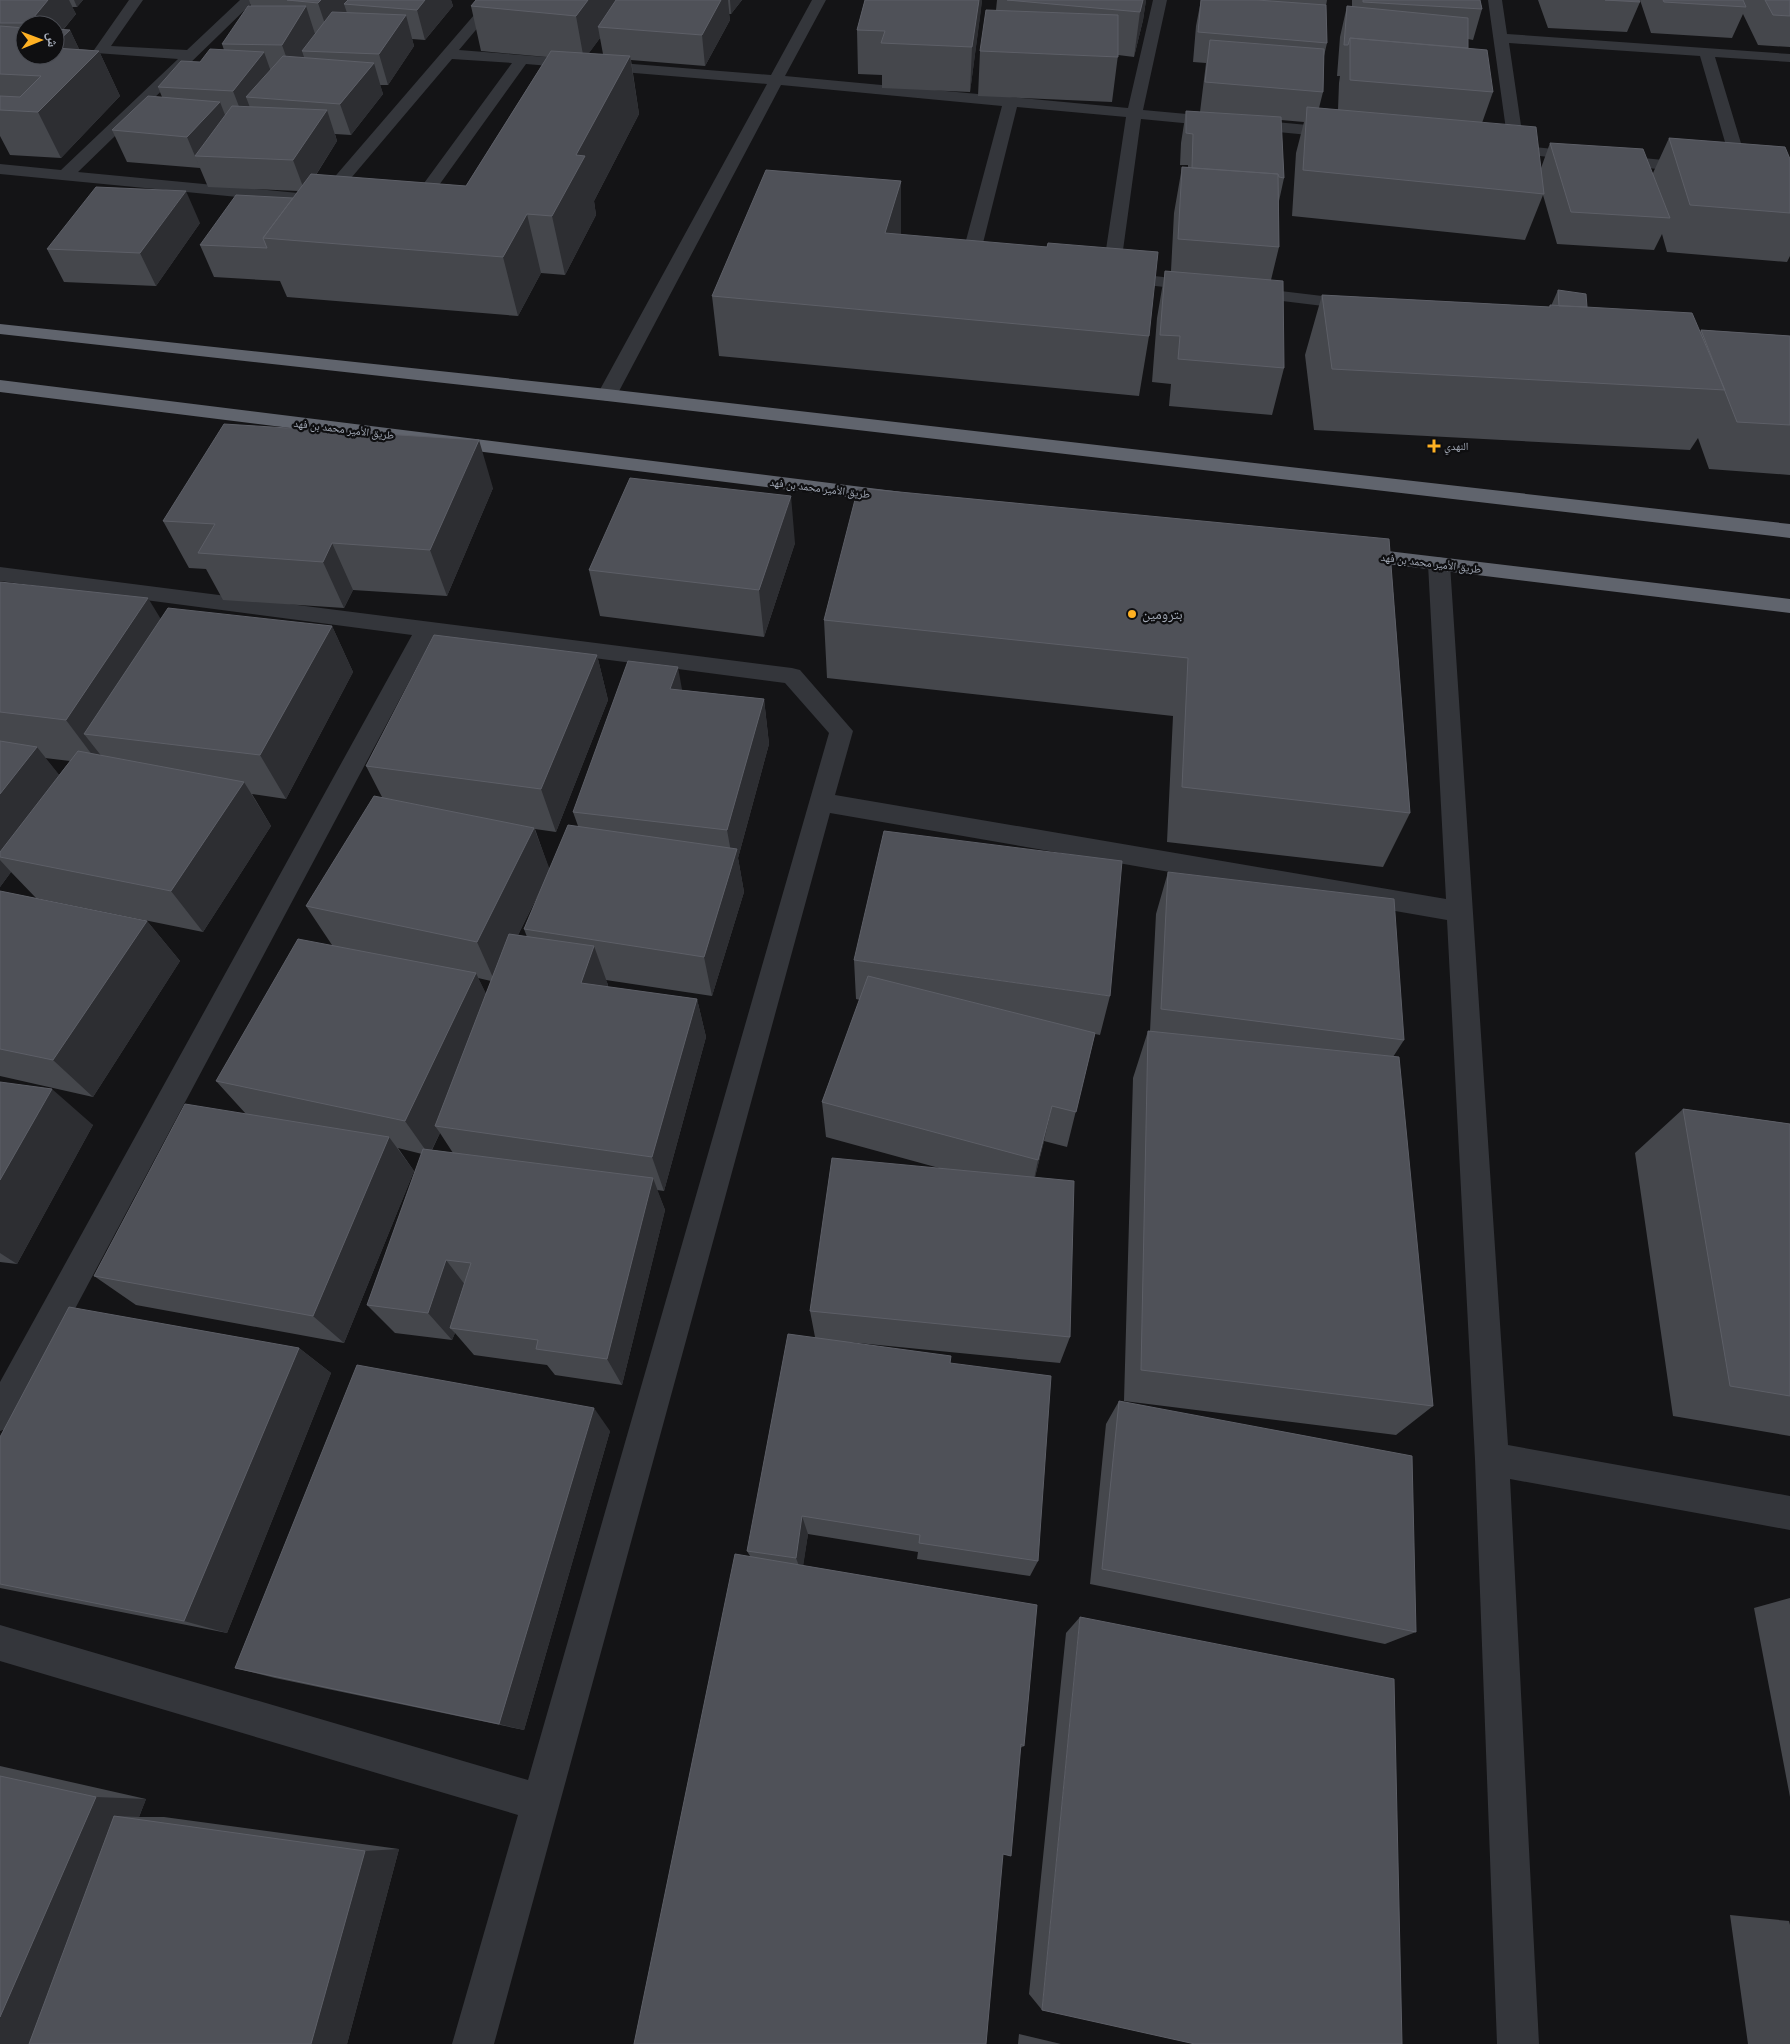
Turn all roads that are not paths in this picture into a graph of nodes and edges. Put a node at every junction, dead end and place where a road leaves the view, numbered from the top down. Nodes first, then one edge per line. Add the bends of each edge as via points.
1 (136, 0) edge
2 (248, 0) edge
3 (494, 0) edge
4 (819, 0) edge
5 (1160, 0) edge
6 (1495, 0) edge
7 (1501, 38) junction
8 (1706, 52) junction
9 (450, 54) junction
10 (190, 55) junction
11 (1790, 58) edge
12 (522, 60) junction
13 (776, 80) junction
14 (1011, 102) junction
15 (1134, 114) junction
16 (1360, 134) edge
17 (1488, 146) edge
18 (1517, 149) junction
19 (0, 168) edge
20 (1742, 174) junction
21 (65, 175) junction
22 (1761, 176) edge
23 (324, 200) junction
24 (344, 202) edge
25 (394, 207) edge
26 (1008, 264) edge
27 (1092, 274) edge
28 (1111, 276) junction
29 (1377, 308) edge
30 (0, 329) edge
31 (0, 386) edge
32 (607, 395) junction
33 (917, 500) edge
34 (1790, 531) edge
35 (1331, 551) edge
36 (1439, 564) junction
37 (0, 574) edge
38 (1790, 606) edge
39 (426, 629) junction
40 (821, 802) junction
41 (1460, 912) junction
42 (0, 1415) edge
43 (1492, 1459) junction
44 (1790, 1512) edge
45 (0, 1643) edge
46 (541, 1803) junction
47 (473, 2044) edge
48 (1518, 2044) edge

1 - 10 street via 101,50
2 - 10 street
3 - 9 street
4 - 13 street
5 - 15 street
6 - 7 street
7 - 8 street
7 - 18 street
8 - 11 street
8 - 20 street
9 - 12 street
9 - 23 street
10 - 21 street
12 - 13 street
12 - 25 street via 413,209
13 - 14 street
13 - 32 street
14 - 15 street
14 - 26 street via 970,259
15 - 16 street
15 - 28 street
17 - 18 street
18 - 20 street
19 - 21 street
20 - 22 street
21 - 23 street
23 - 24 street
27 - 28 street
28 - 29 street
30 - 32 highway
31 - 33 highway, طريق الأمير محمد بن فهد
32 - 34 highway
35 - 36 highway, طريق الأمير محمد بن فهد
36 - 38 highway, طريق الأمير محمد بن فهد
36 - 41 street
37 - 39 street
39 - 40 street via 792,676 841,731
39 - 42 street
40 - 41 street
40 - 46 street
41 - 43 street
43 - 44 street
43 - 48 street
45 - 46 street
46 - 47 street

